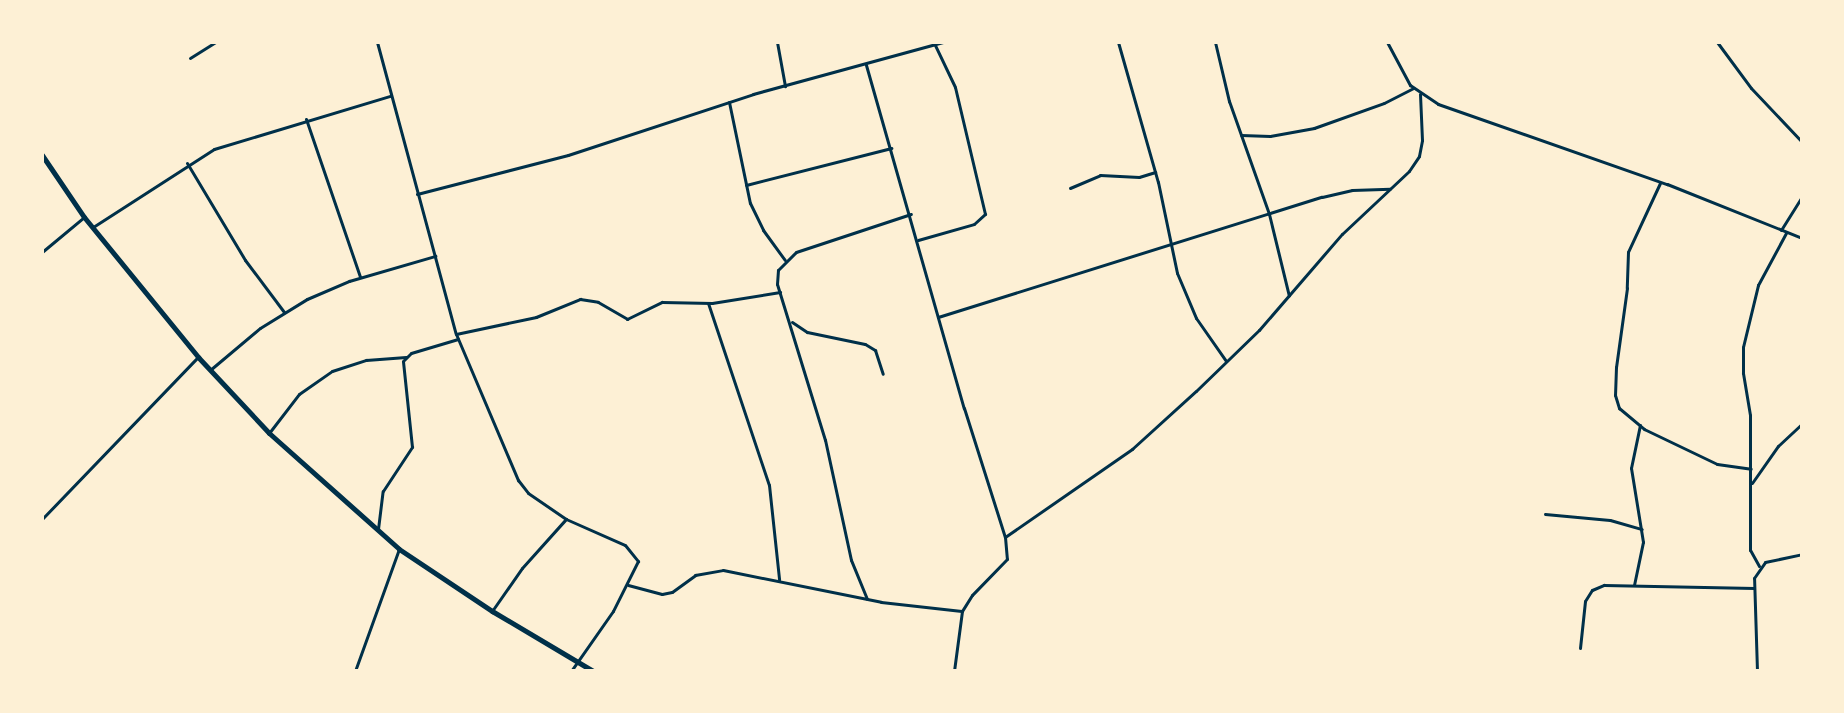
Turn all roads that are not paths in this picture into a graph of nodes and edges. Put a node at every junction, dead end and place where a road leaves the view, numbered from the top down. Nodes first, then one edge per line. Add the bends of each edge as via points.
1 (216, 42) edge
2 (377, 42) edge
3 (777, 42) edge
4 (943, 42) edge
5 (1118, 42) edge
6 (1215, 42) edge
7 (1387, 42) edge
8 (1717, 42) edge
9 (935, 45) junction
10 (190, 58) dead end
11 (866, 64) junction
12 (785, 86) junction
13 (1413, 88) junction
14 (1420, 94) junction
15 (390, 96) junction
16 (729, 102) junction
17 (306, 119) junction
18 (1241, 135) junction
19 (1802, 142) edge
20 (891, 148) junction
21 (42, 155) edge
22 (187, 163) junction
23 (1155, 172) junction
24 (1660, 182) junction
25 (746, 184) junction
26 (1070, 188) dead end
27 (1390, 189) junction
28 (417, 195) junction
29 (1802, 197) edge
30 (911, 214) junction
31 (1269, 214) junction
32 (84, 217) junction
33 (93, 228) junction
34 (1781, 230) junction
35 (1786, 232) junction
36 (1802, 238) edge
37 (918, 240) junction
38 (1173, 244) junction
39 (42, 252) edge
40 (435, 255) junction
41 (785, 260) junction
42 (360, 277) junction
43 (780, 292) junction
44 (1289, 296) junction
45 (708, 303) junction
46 (284, 312) junction
47 (938, 317) junction
48 (790, 321) junction
49 (457, 337) junction
50 (198, 357) junction
51 (406, 357) junction
52 (1226, 362) junction
53 (210, 370) junction
54 (883, 374) dead end
55 (1802, 424) edge
56 (1640, 425) junction
57 (269, 433) junction
58 (1751, 469) junction
59 (1752, 485) junction
60 (1545, 514) dead end
61 (42, 519) edge
62 (566, 519) junction
63 (1642, 529) junction
64 (378, 531) junction
65 (1005, 537) junction
66 (399, 549) junction
67 (1802, 554) edge
68 (1759, 566) junction
69 (779, 579) junction
70 (628, 585) junction
71 (1634, 585) junction
72 (1754, 588) junction
73 (867, 599) junction
74 (492, 611) junction
75 (962, 611) junction
76 (1580, 648) dead end
77 (577, 664) junction
78 (356, 671) edge
79 (571, 671) edge
80 (593, 671) edge
81 (954, 671) edge
82 (1757, 671) edge

1 - 10 street
2 - 15 street
3 - 12 street
4 - 9 street
5 - 23 street
6 - 18 street
7 - 13 street
8 - 19 street via 1750,88
9 - 11 street
9 - 37 street via 955,87 985,214 974,224
11 - 12 street
11 - 20 street
12 - 16 street
13 - 14 street
13 - 18 street via 1384,103 1314,128 1270,136
14 - 24 street via 1438,104
14 - 27 street via 1419,156
15 - 17 street
15 - 28 street
16 - 25 street
16 - 28 street via 568,156
17 - 22 street via 247,136
17 - 42 street
18 - 31 street
20 - 25 street
20 - 30 street
21 - 32 highway
22 - 33 street
22 - 46 street via 245,260
23 - 26 street via 1139,177 1100,175
23 - 38 street
24 - 34 street
24 - 56 street via 1628,252 1616,367 1615,396 1619,408
25 - 41 street via 763,230
27 - 31 street via 1352,190
27 - 44 street via 1342,234
28 - 40 street
29 - 34 street
30 - 37 street
30 - 41 street via 873,230 809,247
31 - 38 street
31 - 44 street
32 - 33 highway
32 - 39 street
33 - 50 highway
34 - 35 street
35 - 36 street
35 - 58 street via 1758,285 1743,347
37 - 47 street
38 - 47 street
38 - 52 street via 1185,294 1205,335
40 - 42 street via 406,267
40 - 49 street
41 - 43 street via 778,270
42 - 46 street
43 - 45 street
43 - 48 street
44 - 52 street
45 - 49 street via 662,302 627,319 598,302 580,299 536,317
45 - 69 street via 770,485
46 - 53 street
47 - 65 street
48 - 54 street via 807,332 865,344 875,350
48 - 73 street via 825,440 851,560
49 - 51 street
49 - 62 street via 518,480 528,493
50 - 53 highway
50 - 61 street
51 - 57 street via 366,360 332,371 299,394
51 - 64 street via 403,366 412,447 383,491
52 - 65 street via 1132,449
53 - 57 highway
55 - 59 street via 1778,446
56 - 58 street via 1717,464
56 - 63 street via 1631,468
57 - 64 highway
58 - 59 street
59 - 68 street via 1750,550
60 - 63 street via 1610,520
62 - 70 street via 613,538 633,553 638,561
62 - 74 street via 522,568
63 - 71 street
64 - 66 highway
65 - 75 street via 1007,559
66 - 74 highway
66 - 78 street
67 - 68 street via 1775,558
68 - 72 street
69 - 70 street via 723,570 695,575 672,592 662,594
69 - 73 street
70 - 77 street
71 - 72 street
71 - 76 street via 1604,585 1589,592 1583,610
72 - 82 street
73 - 75 street
74 - 77 highway
75 - 81 street
77 - 79 street
77 - 80 highway

